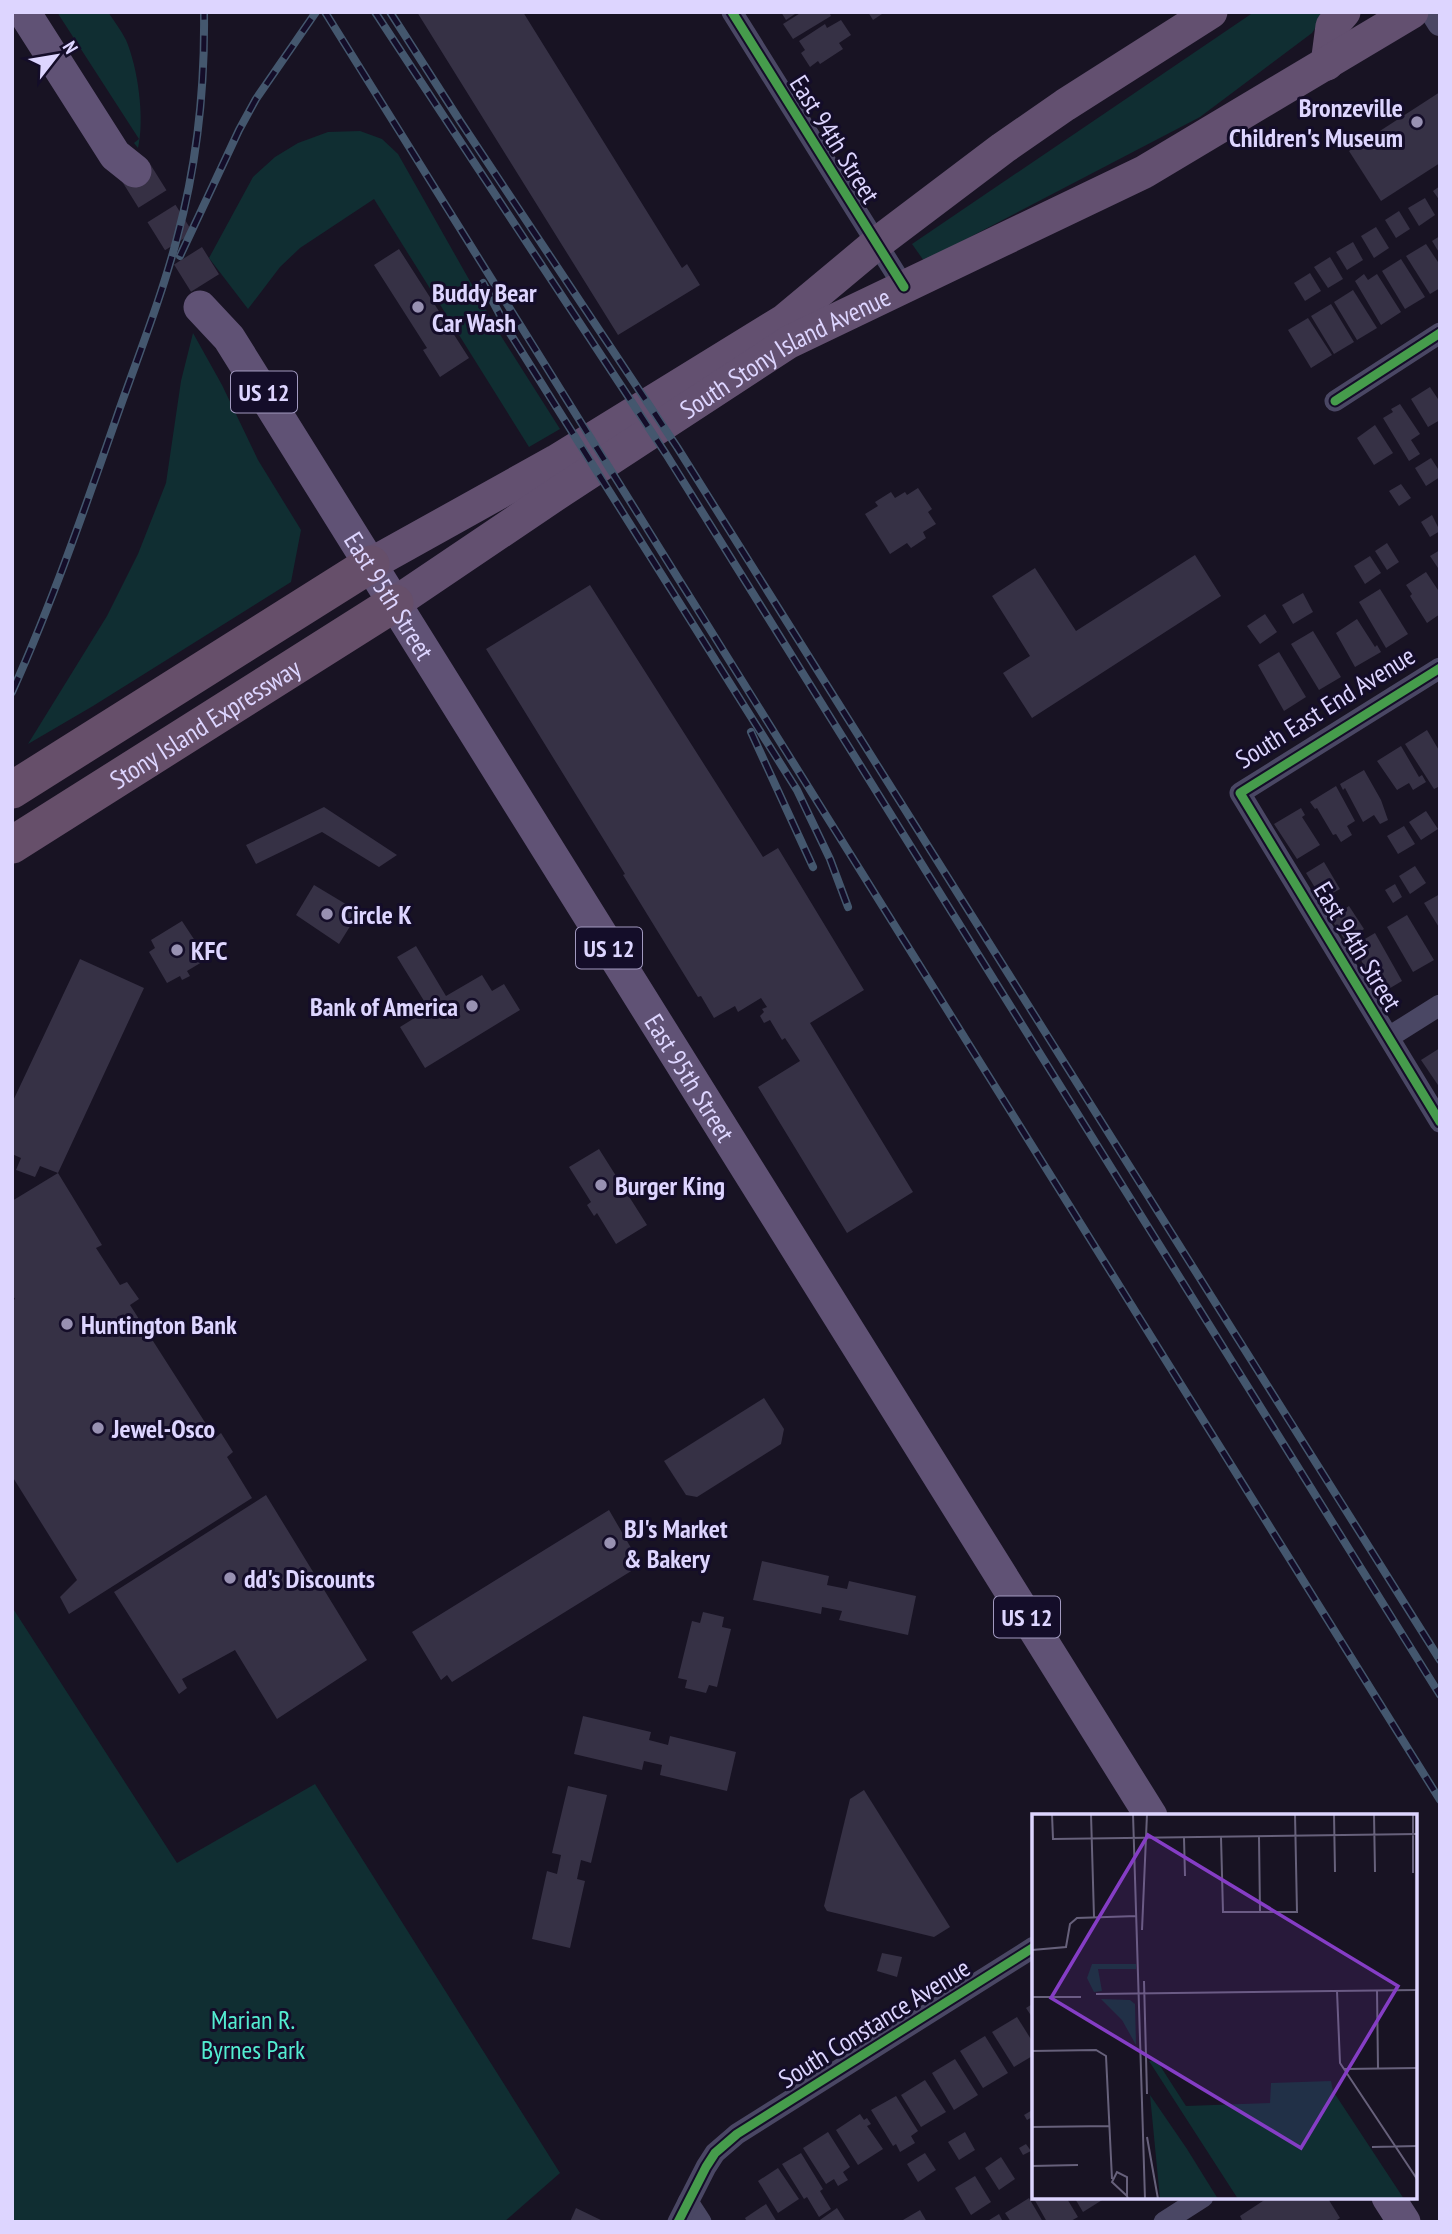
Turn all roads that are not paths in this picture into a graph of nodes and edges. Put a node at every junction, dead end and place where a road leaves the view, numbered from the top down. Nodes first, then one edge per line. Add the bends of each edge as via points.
1 (24, 12) edge
2 (732, 12) edge
3 (1211, 12) edge
4 (1345, 12) edge
5 (1412, 12) edge
6 (1433, 12) edge
7 (1440, 23) edge
8 (1326, 64) junction
9 (126, 174) tunnel mouth
10 (876, 243) junction
11 (904, 287) junction
12 (202, 295) tunnel mouth
13 (1440, 333) edge
14 (1335, 401) dead end
15 (371, 564) junction
16 (396, 603) junction
17 (1440, 668) edge
18 (12, 790) edge
19 (1240, 793) joint
20 (12, 845) edge
21 (1440, 1005) edge
22 (1389, 1037) junction
23 (1440, 1122) edge
24 (1150, 1814) edge
25 (1032, 1948) edge
26 (1200, 2199) edge
27 (1389, 2199) edge
28 (688, 2202) junction
29 (678, 2222) edge
30 (701, 2222) edge
31 (1164, 2222) edge
32 (1404, 2222) edge

1 - 9 main road
2 - 10 street, East 94th Street
3 - 10 highway, South Stony Island Avenue via 1065,105
4 - 8 highway via 1332,26
5 - 8 highway, South Stony Island Avenue
6 - 7 street
8 - 11 highway, South Stony Island Avenue via 1144,172
10 - 11 street, East 94th Street
10 - 15 highway, South Stony Island Avenue via 785,320 556,461
11 - 16 highway, South Stony Island Avenue via 789,342
12 - 15 main road, East 95th Street / US 12
13 - 14 street
15 - 16 main road, East 95th Street / US 12
15 - 18 highway, Stony Island Expressway
16 - 20 highway, Stony Island Expressway
16 - 24 main road, East 95th Street / US 12
17 - 19 street, South East End Avenue
19 - 22 street, East 94th Street
21 - 22 street
22 - 23 street, East 94th Street
25 - 28 street, South Constance Avenue via 737,2134 715,2153
26 - 31 street
27 - 32 main road
28 - 29 street, South Constance Avenue
28 - 30 street

